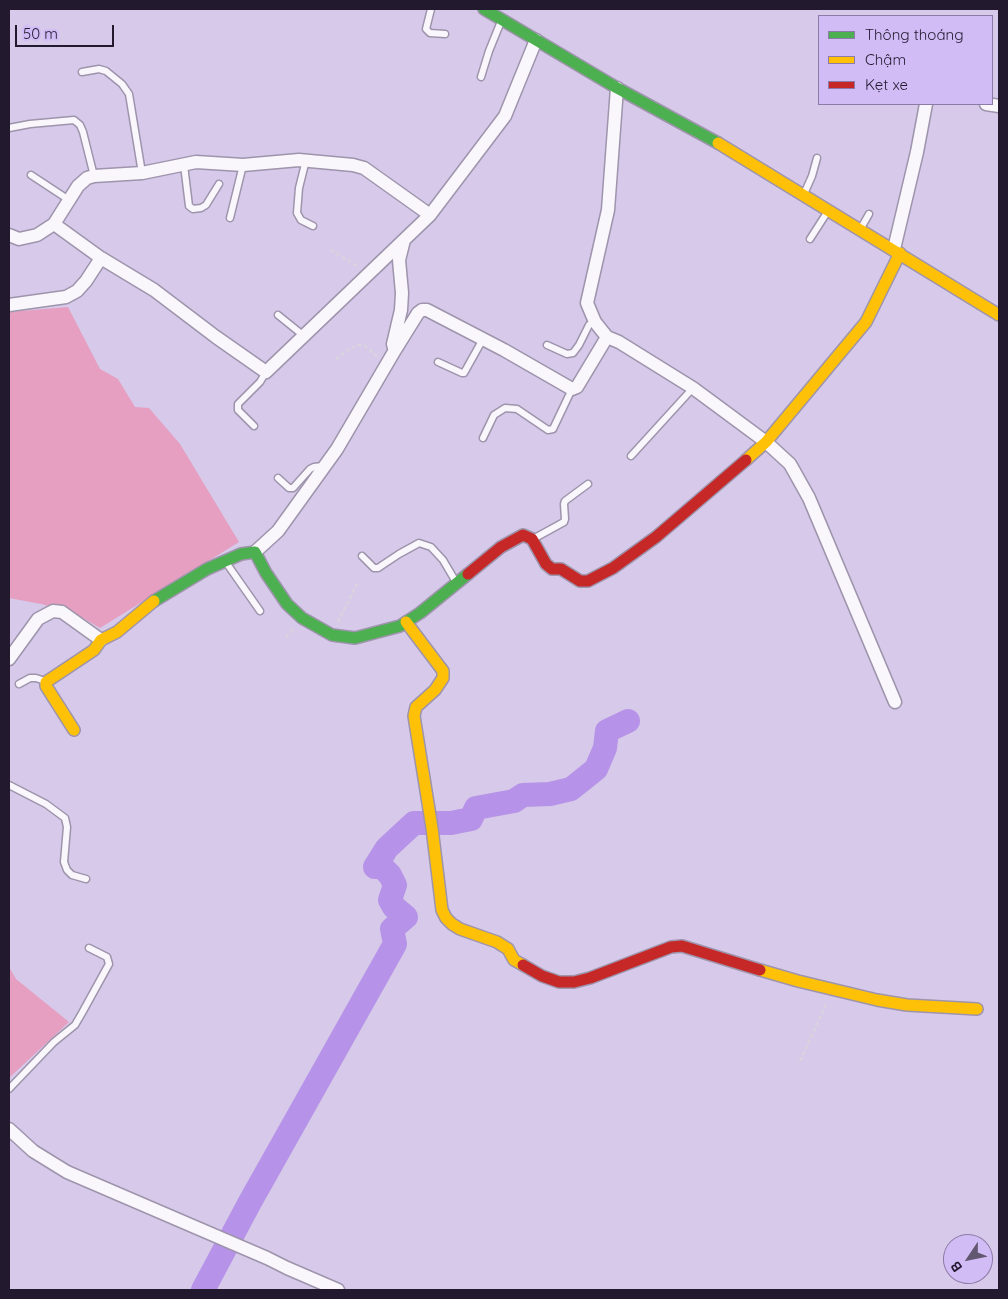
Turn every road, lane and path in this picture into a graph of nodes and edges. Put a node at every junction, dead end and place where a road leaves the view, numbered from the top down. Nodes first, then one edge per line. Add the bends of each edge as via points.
1 (431, 9) edge
2 (484, 9) edge
3 (502, 20) junction
4 (445, 34) dead end
5 (536, 40) junction
6 (82, 72) dead end
7 (481, 77) dead end
8 (618, 88) junction
9 (926, 105) edge
10 (9, 128) edge
11 (817, 158) dead end
12 (306, 160) junction
13 (184, 165) junction
14 (243, 165) junction
15 (142, 173) junction
16 (31, 175) dead end
17 (94, 176) junction
18 (219, 184) dead end
19 (804, 195) junction
20 (69, 200) junction
21 (828, 210) junction
22 (869, 214) dead end
23 (430, 215) junction
24 (230, 218) dead end
25 (54, 224) junction
26 (313, 226) dead end
27 (861, 230) junction
28 (9, 235) edge
29 (810, 239) dead end
30 (404, 240) junction
31 (331, 250) dead end
32 (897, 251) junction
33 (101, 258) junction
34 (369, 274) junction
35 (9, 305) edge
36 (999, 315) edge
37 (278, 316) dead end
38 (595, 322) junction
39 (304, 336) junction
40 (607, 336) junction
41 (483, 339) junction
42 (546, 345) dead end
43 (395, 350) junction
44 (336, 360) dead end
45 (438, 362) dead end
46 (386, 366) junction
47 (266, 372) junction
48 (693, 388) junction
49 (572, 389) junction
50 (254, 426) dead end
51 (483, 438) dead end
52 (766, 442) junction
53 (630, 456) dead end
54 (324, 466) junction
55 (278, 478) dead end
56 (588, 484) dead end
57 (532, 540) junction
58 (255, 552) junction
59 (362, 556) dead end
60 (224, 560) junction
61 (358, 582) dead end
62 (457, 583) junction
63 (260, 611) dead end
64 (406, 622) junction
65 (332, 635) junction
66 (101, 640) junction
67 (9, 659) edge
68 (46, 682) junction
69 (18, 684) dead end
70 (895, 702) dead end
71 (74, 730) dead end
72 (9, 784) edge
73 (86, 879) dead end
74 (89, 948) dead end
75 (832, 989) junction
76 (977, 1009) dead end
77 (800, 1061) dead end
78 (9, 1089) edge
79 (9, 1129) edge
80 (338, 1290) edge

1 - 4 lane via 426,29 430,33
2 - 3 street
3 - 5 street
3 - 7 lane
5 - 8 street
5 - 23 street via 505,116
6 - 15 lane via 106,71 129,94
8 - 19 street via 717,142
8 - 38 street via 608,210 587,303
9 - 32 street
10 - 17 lane via 74,120 83,132
11 - 19 lane
12 - 14 street
12 - 23 street via 364,168
12 - 26 lane via 299,188 298,213 301,220
13 - 14 street via 196,162
13 - 15 street
13 - 18 lane via 192,209 206,205
14 - 24 lane
15 - 17 street
16 - 20 lane
17 - 20 street via 78,186
19 - 21 street
20 - 25 street
21 - 27 street
21 - 29 lane
22 - 27 lane
23 - 30 street
25 - 28 street via 19,239
25 - 33 street
27 - 32 street
30 - 34 street
30 - 43 street via 399,260 402,293 393,344
31 - 34 path
32 - 36 street
32 - 52 street via 866,322
33 - 35 street via 86,281 66,297
33 - 47 street via 154,290
34 - 39 street
37 - 39 lane
38 - 40 street
38 - 42 lane via 589,325 573,353 567,354
39 - 47 street
40 - 48 street
40 - 49 street via 577,387
41 - 43 street via 422,310
41 - 45 lane via 464,373
41 - 49 street
43 - 46 street
44 - 46 path via 358,345 373,351
46 - 54 street
47 - 50 lane via 238,404 238,410
48 - 52 street
48 - 53 lane
49 - 51 lane via 554,429 548,430 517,409 505,408 494,415
52 - 57 street via 656,537 622,563 588,581 580,581 568,572 546,564
52 - 70 street via 790,464 808,498
54 - 55 lane via 310,469 293,488
54 - 58 street via 278,532
56 - 57 lane via 565,501 564,522
57 - 62 street via 523,535 501,546
58 - 60 street
58 - 65 street via 287,604 302,618
59 - 62 lane via 378,568 420,544 430,547 443,560
60 - 63 lane
60 - 66 street via 157,598 116,632
61 - 65 path
62 - 64 street
64 - 65 street via 356,638
64 - 75 street via 443,671 436,690 416,707 414,716 442,910 452,924 497,942 508,949 514,960 559,982 590,978 671,947 682,946
66 - 67 street via 62,612 53,611 38,619
66 - 68 street via 94,650
68 - 69 lane via 30,678
68 - 71 street
72 - 73 lane via 65,818 64,862 72,875
74 - 78 lane via 107,956 109,964 82,1013 75,1025
75 - 76 street via 907,1005
75 - 77 path
79 - 80 street via 32,1151 67,1172

